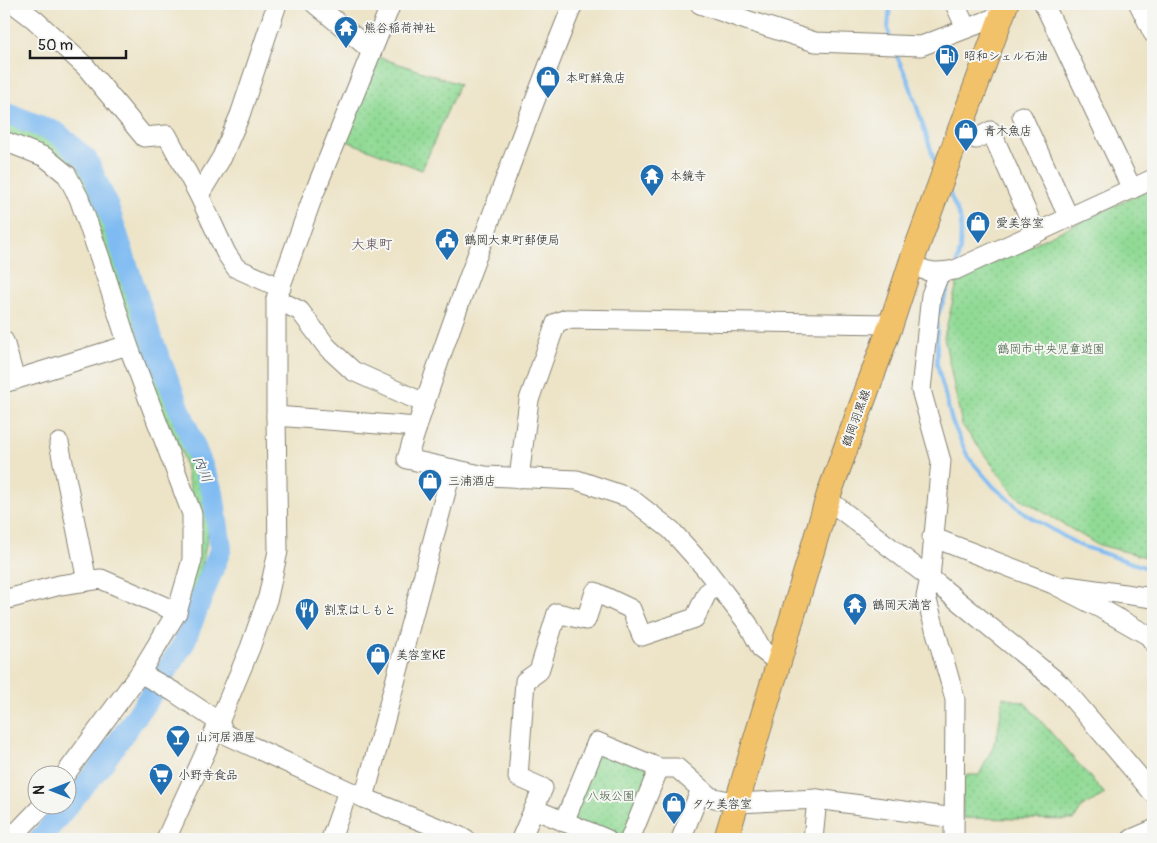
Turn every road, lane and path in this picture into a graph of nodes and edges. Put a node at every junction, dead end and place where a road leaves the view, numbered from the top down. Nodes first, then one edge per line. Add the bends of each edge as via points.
1 (14, 4) edge
2 (277, 4) edge
3 (315, 4) edge
4 (390, 4) edge
5 (573, 4) edge
6 (700, 4) edge
7 (955, 4) edge
8 (1044, 4) edge
9 (1139, 4) edge
10 (1004, 9) edge
11 (966, 28) junction
12 (1153, 33) edge
13 (372, 51) junction
14 (1022, 116) dead end
15 (960, 129) junction
16 (4, 141) edge
17 (1153, 179) edge
18 (1132, 189) junction
19 (199, 195) junction
20 (1069, 218) junction
21 (1036, 233) junction
22 (911, 264) junction
23 (940, 272) junction
24 (279, 294) junction
25 (891, 324) junction
26 (4, 340) edge
27 (128, 345) junction
28 (9, 381) edge
29 (424, 403) junction
30 (276, 416) junction
31 (417, 427) junction
32 (59, 443) dead end
33 (452, 469) junction
34 (519, 478) junction
35 (827, 499) junction
36 (932, 537) junction
37 (930, 578) junction
38 (87, 581) junction
39 (1053, 584) junction
40 (718, 585) junction
41 (1153, 598) edge
42 (4, 600) edge
43 (177, 612) junction
44 (1153, 642) edge
45 (778, 662) junction
46 (140, 674) junction
47 (219, 722) junction
48 (71, 766) edge
49 (659, 768) junction
50 (701, 789) junction
51 (1153, 793) edge
52 (356, 795) junction
53 (817, 799) junction
54 (738, 803) junction
55 (534, 809) junction
56 (32, 816) edge
57 (954, 818) junction
58 (564, 822) junction
59 (1153, 830) edge
60 (4, 839) edge
61 (166, 839) edge
62 (331, 839) edge
63 (466, 839) edge
64 (522, 839) edge
65 (606, 839) edge
66 (630, 839) edge
67 (681, 839) edge
68 (726, 839) edge
69 (813, 839) edge
70 (954, 839) edge
71 (1132, 839) edge

1 - 19 street via 86,67 144,137 167,135
2 - 19 street via 240,114 222,157
3 - 13 street
4 - 13 street
5 - 29 street
6 - 11 street via 815,42 921,46
7 - 11 street
8 - 18 street
9 - 12 street
10 - 11 street
10 - 15 main road, 鶴岡羽黒線
13 - 24 street via 313,196
14 - 20 street
15 - 21 street via 976,139 991,131
15 - 22 main road, 鶴岡羽黒線
16 - 27 street via 45,157 68,175 100,258
17 - 18 street
18 - 20 street
19 - 24 street via 236,268
20 - 21 street
21 - 23 street via 955,270
22 - 23 street via 924,272
22 - 25 main road, 鶴岡羽黒線
23 - 36 street via 930,295 921,390 940,461
24 - 29 street via 300,311 327,347 353,371
24 - 30 street
25 - 34 street via 566,319 556,323 529,400
25 - 35 main road, 鶴岡羽黒線
26 - 28 street
27 - 28 street
27 - 43 street via 192,514 192,560
29 - 31 street
30 - 31 street
30 - 47 street via 278,551 268,597
31 - 33 street via 407,459
32 - 38 street
33 - 34 street via 485,476
33 - 52 street
34 - 40 street via 577,480 630,498 671,530
35 - 37 street
35 - 45 main road, 鶴岡羽黒線
36 - 37 street
36 - 39 street
37 - 51 street via 1060,685
37 - 57 street via 926,597 955,699
38 - 42 street
38 - 43 street via 101,580
39 - 41 street
39 - 44 street via 1149,636
40 - 45 street via 748,624 762,650
40 - 55 street via 707,593 695,618 642,636 631,609 595,592 586,620 557,613 539,671 525,681 518,778 543,788
43 - 46 street
45 - 54 main road, 鶴岡羽黒線
46 - 47 street
46 - 48 street
47 - 52 street via 225,734
47 - 61 street
49 - 50 street via 677,768
49 - 58 street via 597,742
49 - 66 street
50 - 54 street via 710,797
50 - 67 street
52 - 62 street
52 - 63 street
53 - 54 street
53 - 57 street
53 - 69 street
54 - 68 main road, 鶴岡羽黒線
55 - 58 street
55 - 64 street
56 - 60 street
57 - 70 street
58 - 65 street
59 - 71 street

